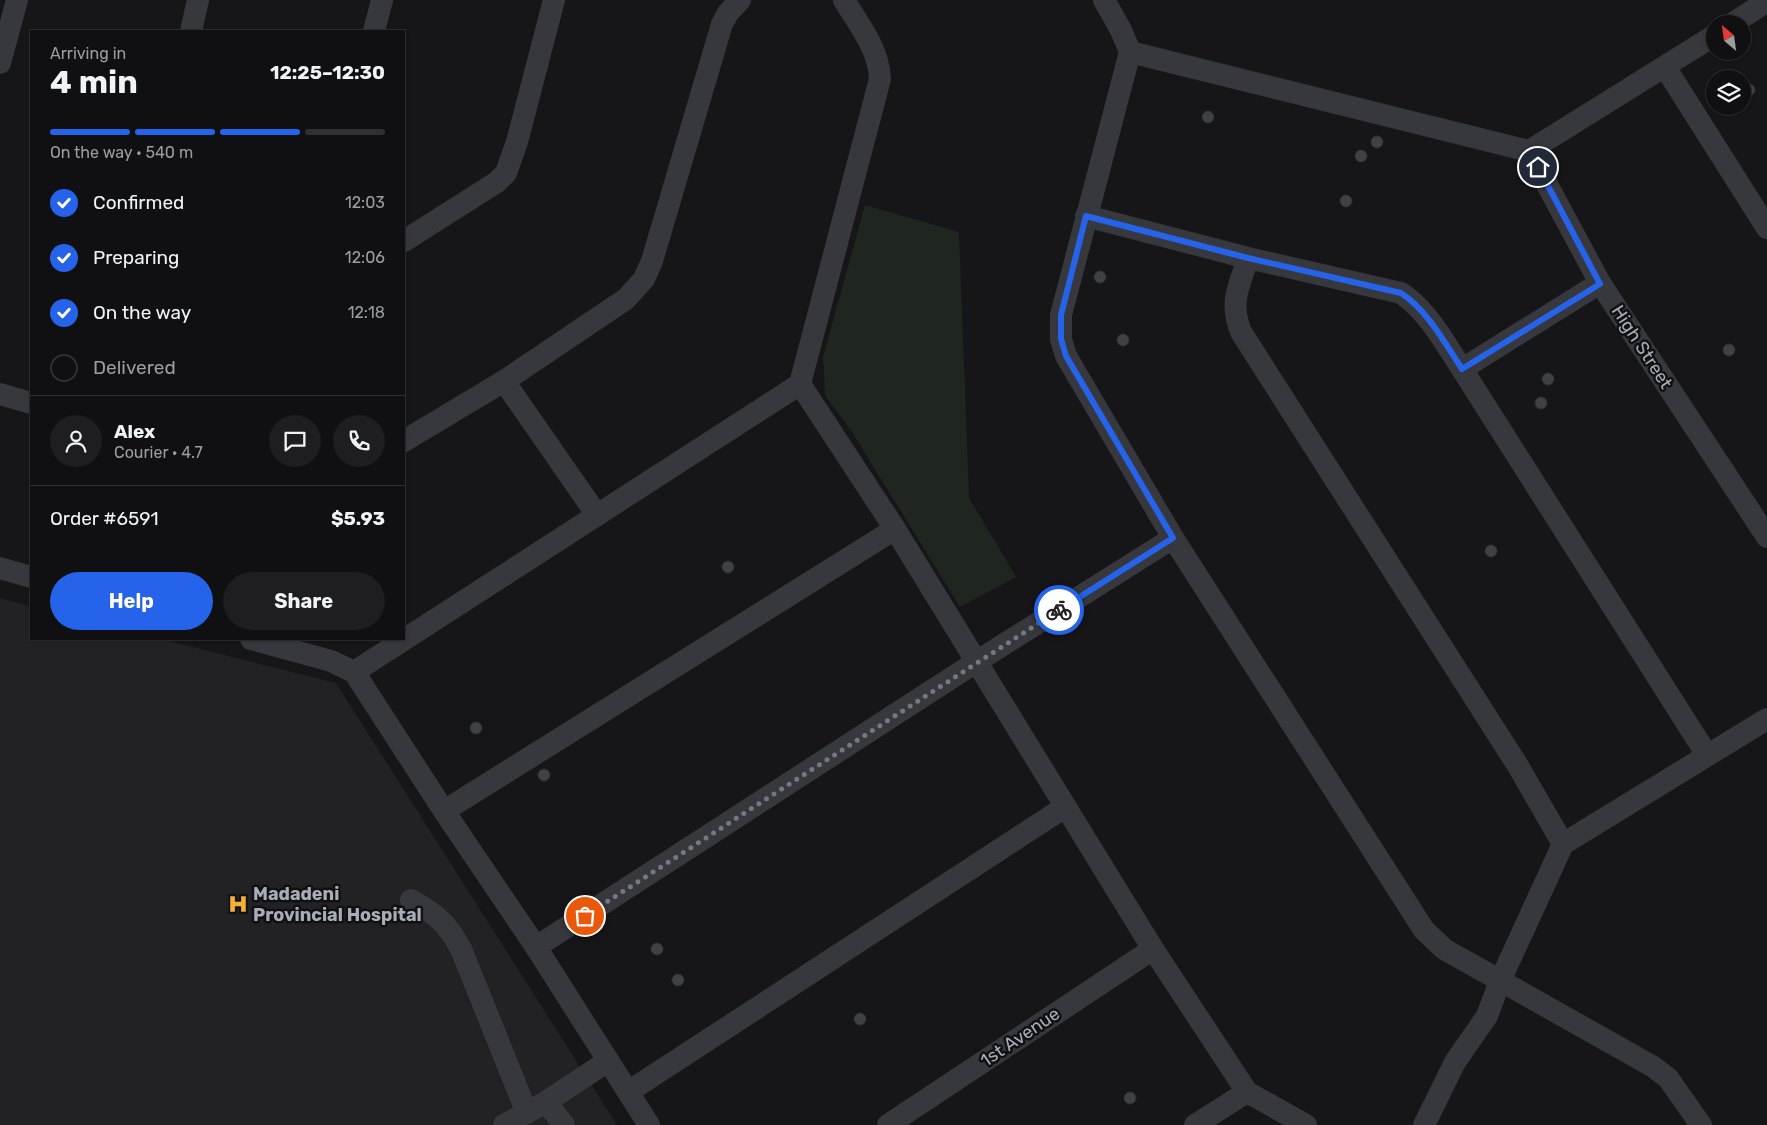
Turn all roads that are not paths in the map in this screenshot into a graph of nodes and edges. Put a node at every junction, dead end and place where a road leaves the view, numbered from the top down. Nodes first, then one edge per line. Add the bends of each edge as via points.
1 (17, 0) edge
2 (198, 0) edge
3 (382, 0) edge
4 (554, 0) edge
5 (740, 0) edge
6 (844, 0) edge
7 (1104, 0) edge
8 (1767, 1) edge
9 (1746, 15) edge
10 (191, 30) edge
11 (374, 30) edge
12 (1706, 40) edge
13 (1130, 52) junction
14 (0, 63) edge
15 (1664, 67) junction
16 (1529, 150) junction
17 (1086, 216) junction
18 (1767, 228) edge
19 (405, 239) edge
20 (1248, 258) junction
21 (1600, 284) junction
22 (1462, 369) junction
23 (504, 381) junction
24 (800, 384) junction
25 (0, 394) edge
26 (30, 403) edge
27 (405, 440) edge
28 (597, 515) junction
29 (895, 529) junction
30 (1767, 537) edge
31 (1173, 538) junction
32 (0, 568) edge
33 (30, 577) edge
34 (405, 639) edge
35 (254, 640) edge
36 (404, 640) edge
37 (976, 662) junction
38 (354, 672) junction
39 (1767, 719) edge
40 (1708, 755) junction
41 (1065, 807) junction
42 (444, 812) junction
43 (1563, 844) junction
44 (412, 900) dead end
45 (536, 947) junction
46 (1153, 949) junction
47 (1500, 981) junction
48 (608, 1061) junction
49 (628, 1092) junction
50 (1247, 1092) junction
51 (536, 1107) junction
52 (504, 1125) edge
53 (564, 1125) edge
54 (649, 1125) edge
55 (888, 1125) edge
56 (1194, 1125) edge
57 (1306, 1125) edge
58 (1424, 1125) edge
59 (1701, 1125) edge

1 - 14 street
2 - 10 street
3 - 11 street
4 - 19 street via 518,142 506,173 497,182
5 - 23 street via 722,24 644,279 626,299
6 - 24 street via 872,47 880,79
7 - 13 street
8 - 9 street
12 - 15 street
13 - 16 street
13 - 17 street
15 - 16 street
15 - 18 street
16 - 21 street, High Street
17 - 20 street
17 - 31 street via 1061,315 1061,339 1066,356
20 - 22 street via 1401,293 1422,311
20 - 43 street via 1235,301 1236,319 1242,332 1518,766
21 - 22 street
21 - 30 street, High Street
22 - 40 street
23 - 27 street
23 - 28 street
24 - 28 street
24 - 29 street
25 - 26 street
28 - 34 street
29 - 37 street
29 - 42 street
31 - 37 street
31 - 47 street via 1424,930 1444,949
32 - 33 street
35 - 38 street
36 - 38 street
37 - 41 street
37 - 45 street
38 - 42 street
39 - 40 street
40 - 43 street
41 - 46 street
41 - 49 street
42 - 45 street
43 - 47 street
44 - 51 street via 444,922 453,933
45 - 48 street
46 - 50 street
46 - 55 street, 1st Avenue
47 - 58 street via 1487,1016 1455,1062
47 - 59 street via 1652,1066 1668,1078
48 - 49 street
48 - 51 street
49 - 54 street
50 - 56 street
50 - 57 street
51 - 52 street
51 - 53 street

